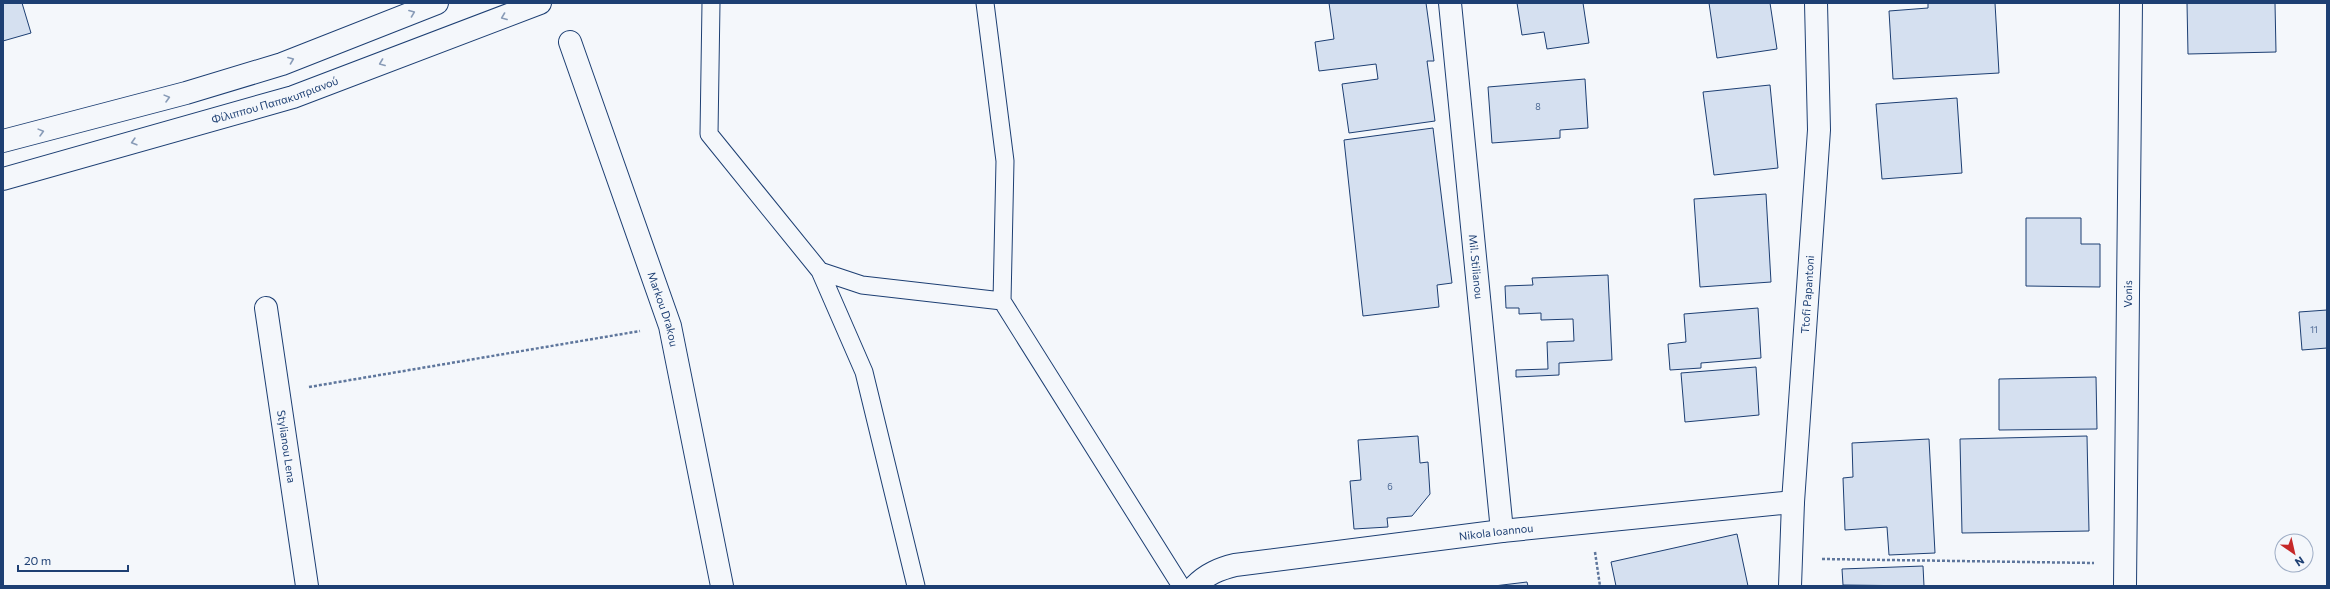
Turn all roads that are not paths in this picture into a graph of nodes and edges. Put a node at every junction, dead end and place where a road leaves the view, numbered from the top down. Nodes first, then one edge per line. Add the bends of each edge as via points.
1 (437, 3) edge
2 (540, 3) edge
3 (711, 3) edge
4 (985, 3) edge
5 (1450, 3) edge
6 (1816, 3) edge
7 (2131, 3) edge
8 (570, 42) dead end
9 (3, 141) edge
10 (3, 179) edge
11 (820, 271) junction
12 (1002, 301) junction
13 (266, 308) dead end
14 (1793, 502) junction
15 (1502, 531) junction
16 (1199, 582) edge
17 (307, 586) edge
18 (722, 586) edge
19 (916, 586) edge
20 (1181, 586) edge
21 (1790, 586) edge
22 (2125, 586) edge

9 -> 1 street via 186,93 282,64
2 -> 10 street, Φίλιππου Παπακυπριανού via 293,97
3 - 11 lane via 709,134
4 - 12 lane via 1005,161
5 - 15 street, Mil. Stilianou
6 - 14 street, Ttofi Papantoni via 1819,130
7 - 22 street, Vonis
8 - 18 street, Markou Drakou via 670,326
11 - 12 lane via 862,285
11 - 19 lane via 864,372
12 - 20 lane
13 - 17 street, Stylianou Lena
14 - 15 street, Nikola Ioannou
14 - 21 street, Ttofi Papantoni
15 - 16 street, Nikola Ioannou via 1235,565 1219,569

